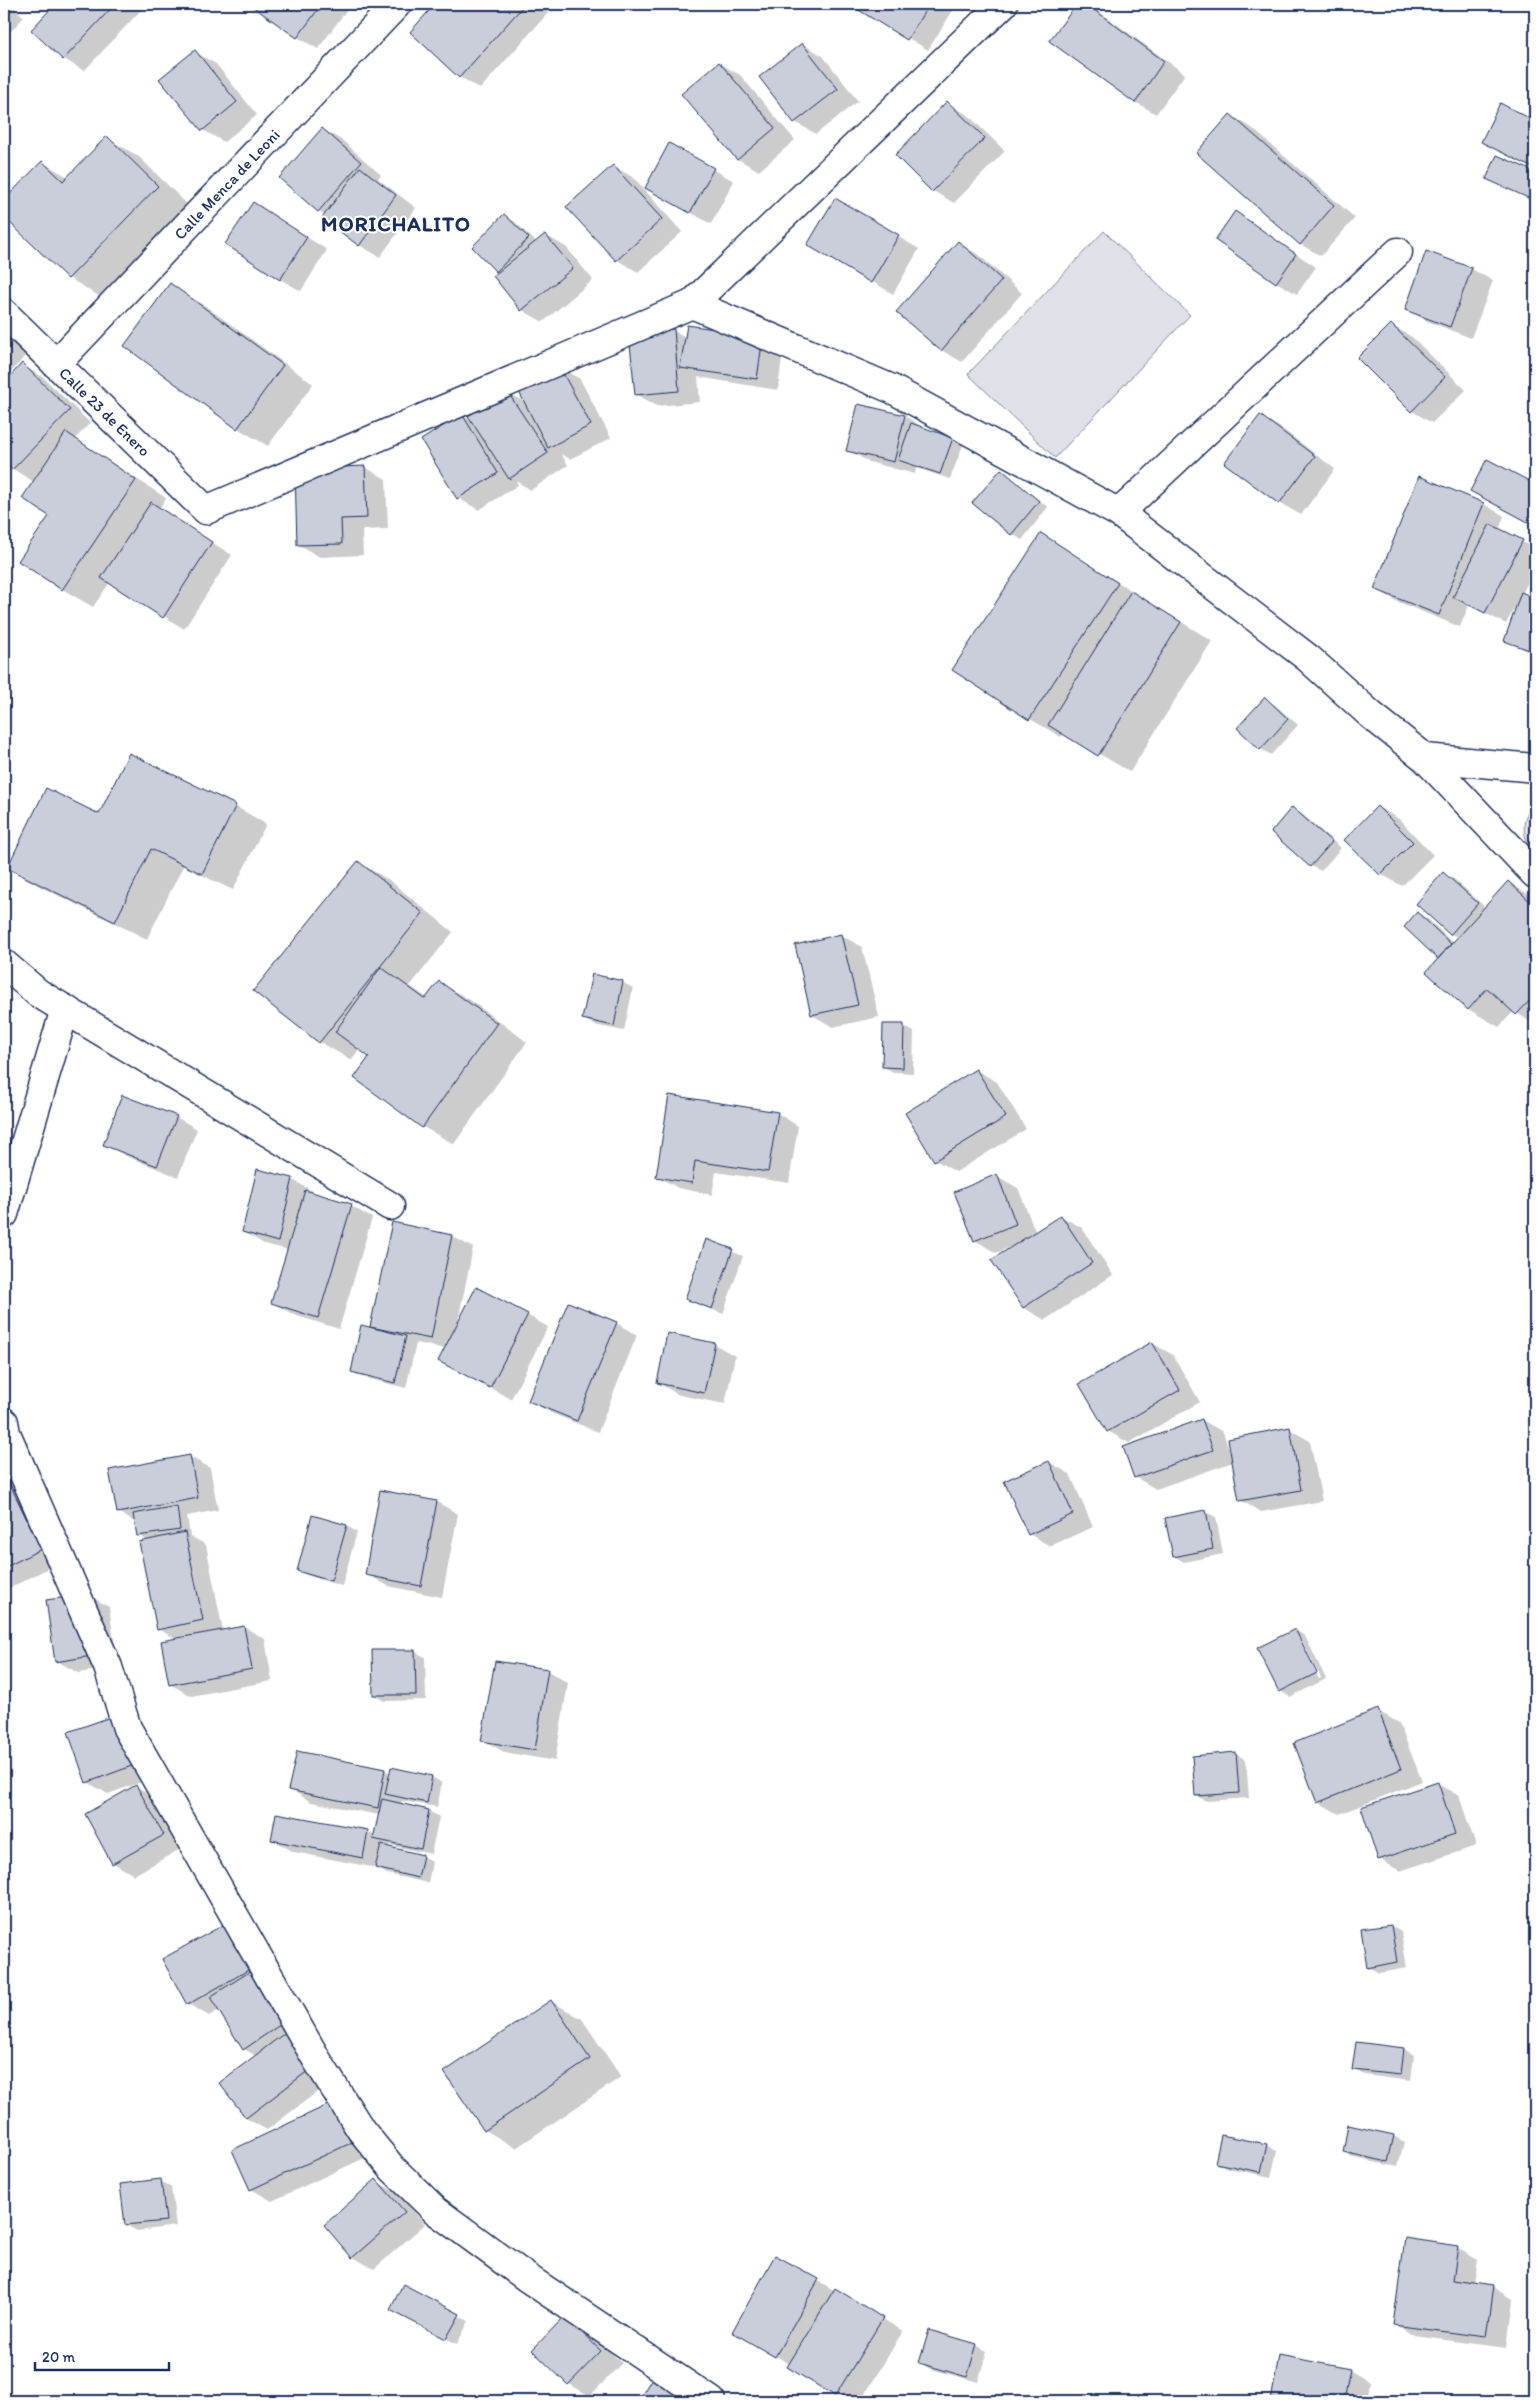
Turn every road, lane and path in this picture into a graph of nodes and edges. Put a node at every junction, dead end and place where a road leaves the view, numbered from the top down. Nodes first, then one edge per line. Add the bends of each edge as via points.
1 (397, 4) edge
2 (1002, 4) edge
3 (1398, 252) dead end
4 (692, 304) junction
5 (4, 313) edge
6 (56, 364) junction
7 (1119, 512) junction
8 (1425, 758) junction
9 (1535, 768) edge
10 (1535, 874) edge
11 (4, 964) edge
12 (65, 1009) junction
13 (390, 1206) dead end
14 (4, 1214) edge
15 (4, 1422) edge
16 (711, 2401) edge

1 - 6 street, Calle Menca de Leoni
2 - 4 street
3 - 7 street
4 - 6 street, Calle 23 de Enero via 206,510
4 - 7 street via 892,389
5 - 6 street, Calle 23 de Enero
7 - 8 street via 1308,658
8 - 9 street
8 - 10 street
11 - 12 street via 38,993
12 - 13 street
12 - 14 street
15 - 16 street via 108,1667 127,1728 361,2130 392,2168 436,2210 526,2277

